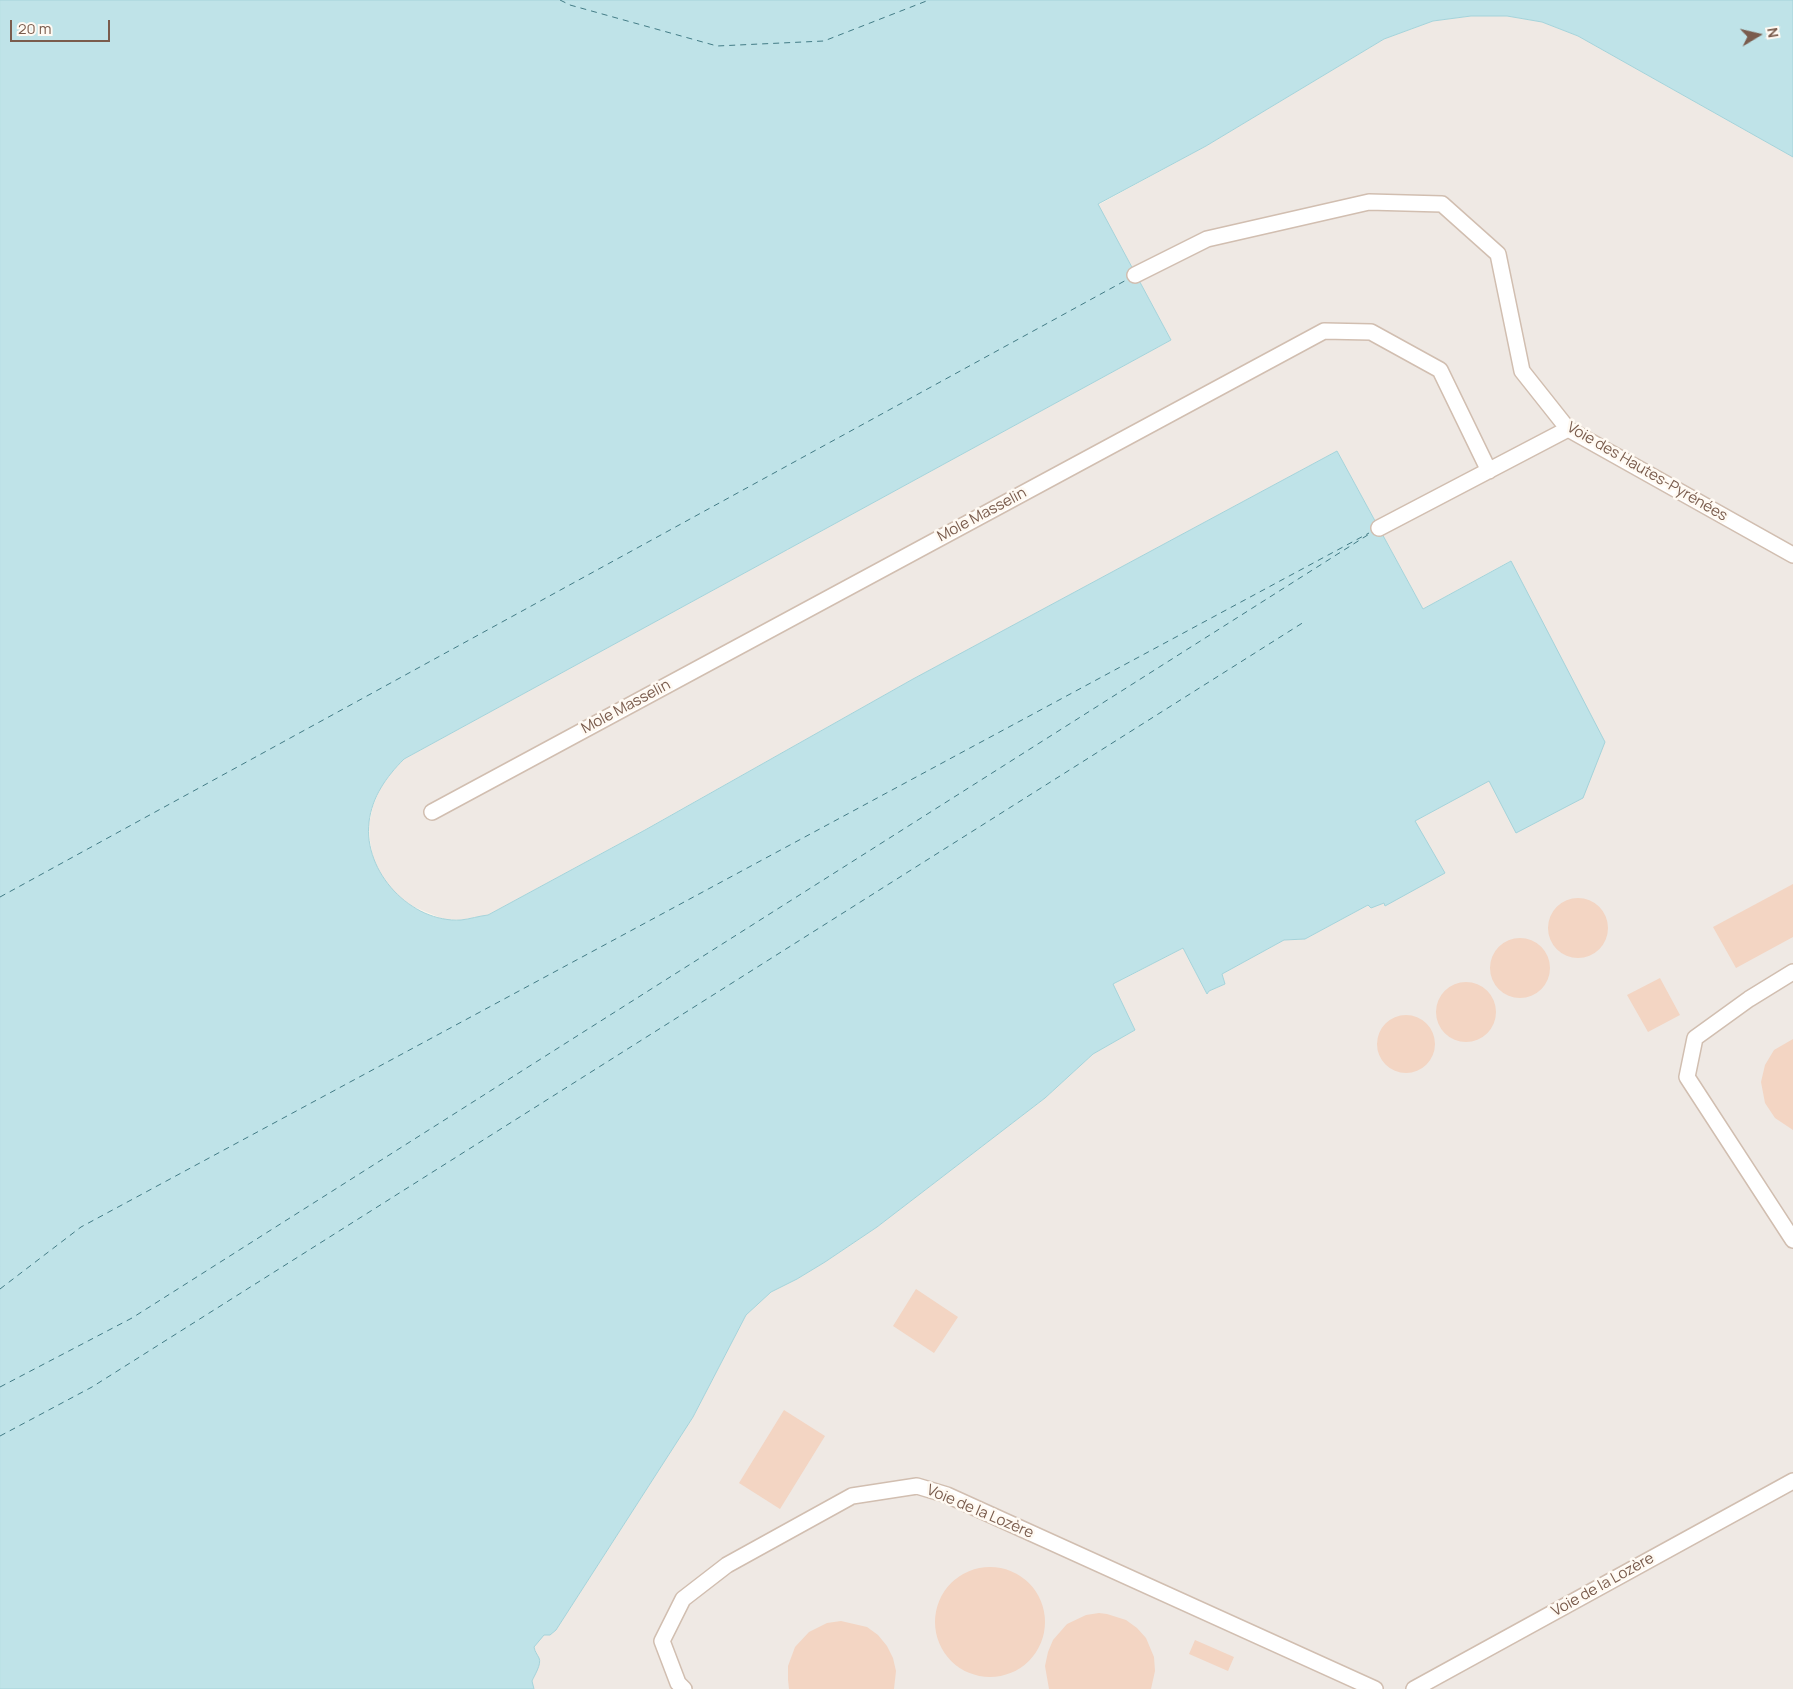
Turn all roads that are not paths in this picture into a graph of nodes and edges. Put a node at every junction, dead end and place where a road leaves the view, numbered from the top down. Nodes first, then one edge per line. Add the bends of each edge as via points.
1 (1135, 275) dead end
2 (1568, 429) junction
3 (1489, 470) junction
4 (1379, 528) dead end
5 (1793, 555) edge
6 (432, 812) dead end
7 (1793, 972) edge
8 (1793, 1240) edge
9 (1793, 1481) edge
10 (684, 1689) edge
11 (1375, 1689) edge
12 (1414, 1689) edge

1 - 2 lane, Voie des Hautes-Pyrénées via 1207,239 1369,202 1442,204 1498,254 1522,371
2 - 3 lane
2 - 5 lane, Voie des Hautes-Pyrénées
3 - 4 lane
3 - 6 lane, Mole Masselin via 1440,370 1371,332 1324,331
7 - 8 lane via 1695,1038 1687,1076
9 - 12 lane, Voie de la Lozère
10 - 11 lane, Voie de la Lozère via 678,1683 662,1641 682,1598 728,1565 852,1496 917,1486 947,1495

